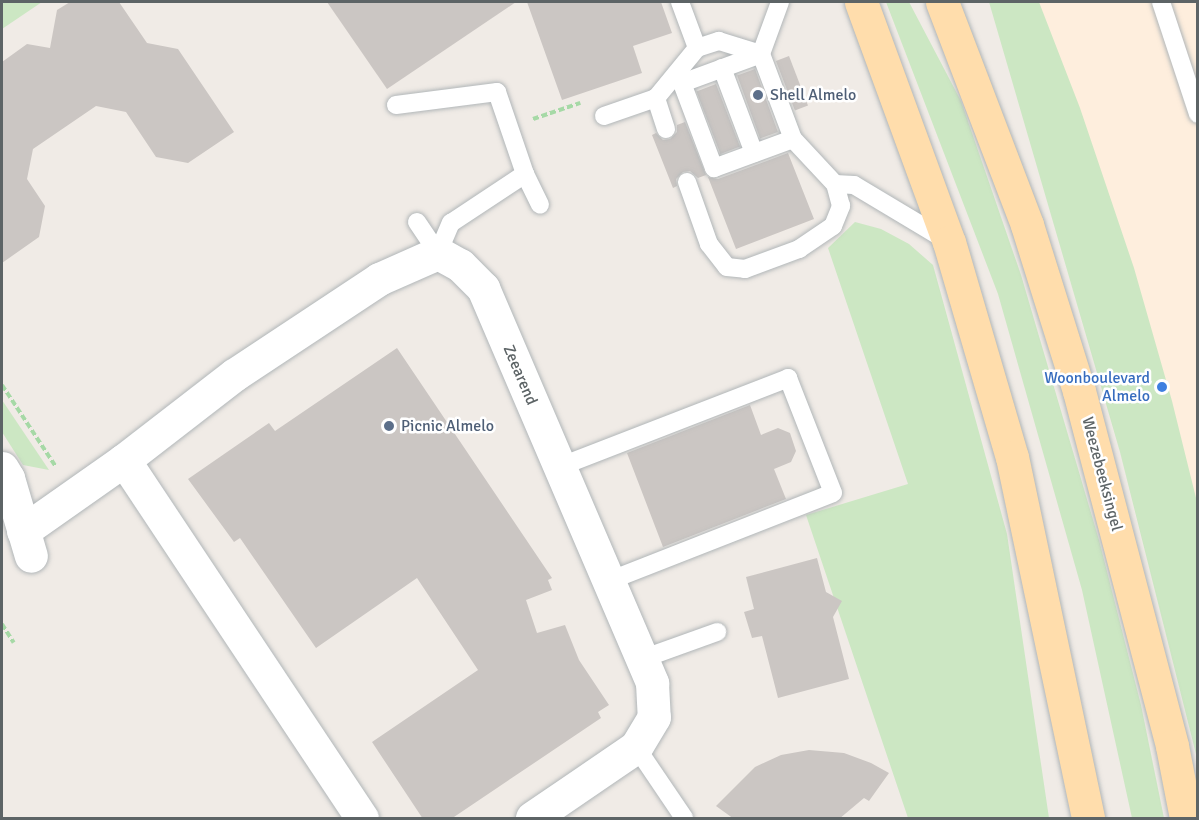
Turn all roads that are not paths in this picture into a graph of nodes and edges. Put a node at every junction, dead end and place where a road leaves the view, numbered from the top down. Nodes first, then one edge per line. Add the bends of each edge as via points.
1 (680, 2) edge
2 (780, 2) edge
3 (861, 2) edge
4 (942, 2) edge
5 (1161, 2) edge
6 (697, 48) junction
7 (762, 54) junction
8 (722, 68) junction
9 (656, 98) junction
10 (396, 105) dead end
11 (1197, 114) edge
12 (604, 116) dead end
13 (666, 129) dead end
14 (793, 139) junction
15 (754, 153) junction
16 (525, 174) junction
17 (687, 182) dead end
18 (835, 184) junction
19 (540, 205) dead end
20 (417, 222) dead end
21 (949, 242) junction
22 (438, 253) junction
23 (124, 460) junction
24 (559, 467) junction
25 (2, 468) edge
26 (18, 536) edge
27 (608, 581) junction
28 (717, 632) dead end
29 (642, 659) junction
30 (636, 747) junction
31 (362, 819) edge
32 (532, 819) edge
33 (684, 819) edge
34 (1088, 819) edge
35 (1186, 819) edge

1 - 6 lane
2 - 7 lane
3 - 21 main road
4 - 35 main road, Weezebeeksingel via 1027,225 1079,391 1172,746
5 - 11 lane
6 - 7 lane via 719,41
6 - 9 lane
7 - 8 lane
7 - 14 lane
8 - 15 lane
8 - 15 lane via 682,83 686,94 714,168
9 - 12 lane
9 - 13 lane
10 - 16 lane via 497,92
14 - 15 lane
14 - 18 lane
16 - 19 lane
16 - 22 lane via 451,223
17 - 18 lane via 709,244 728,267 745,269 799,249 833,226 841,206
18 - 21 lane via 854,185
20 - 22 lane
21 - 34 main road via 1012,457
22 - 23 street via 379,279 234,375
22 - 24 street, Zeearend via 460,265 483,288
23 - 26 street
23 - 31 street
24 - 27 street, Zeearend
24 - 27 lane via 788,378 833,493
25 - 26 street via 8,478
27 - 29 street, Zeearend
28 - 29 lane
29 - 30 street, Zeearend via 652,683 654,717
30 - 32 street, Zeearend
30 - 33 lane

